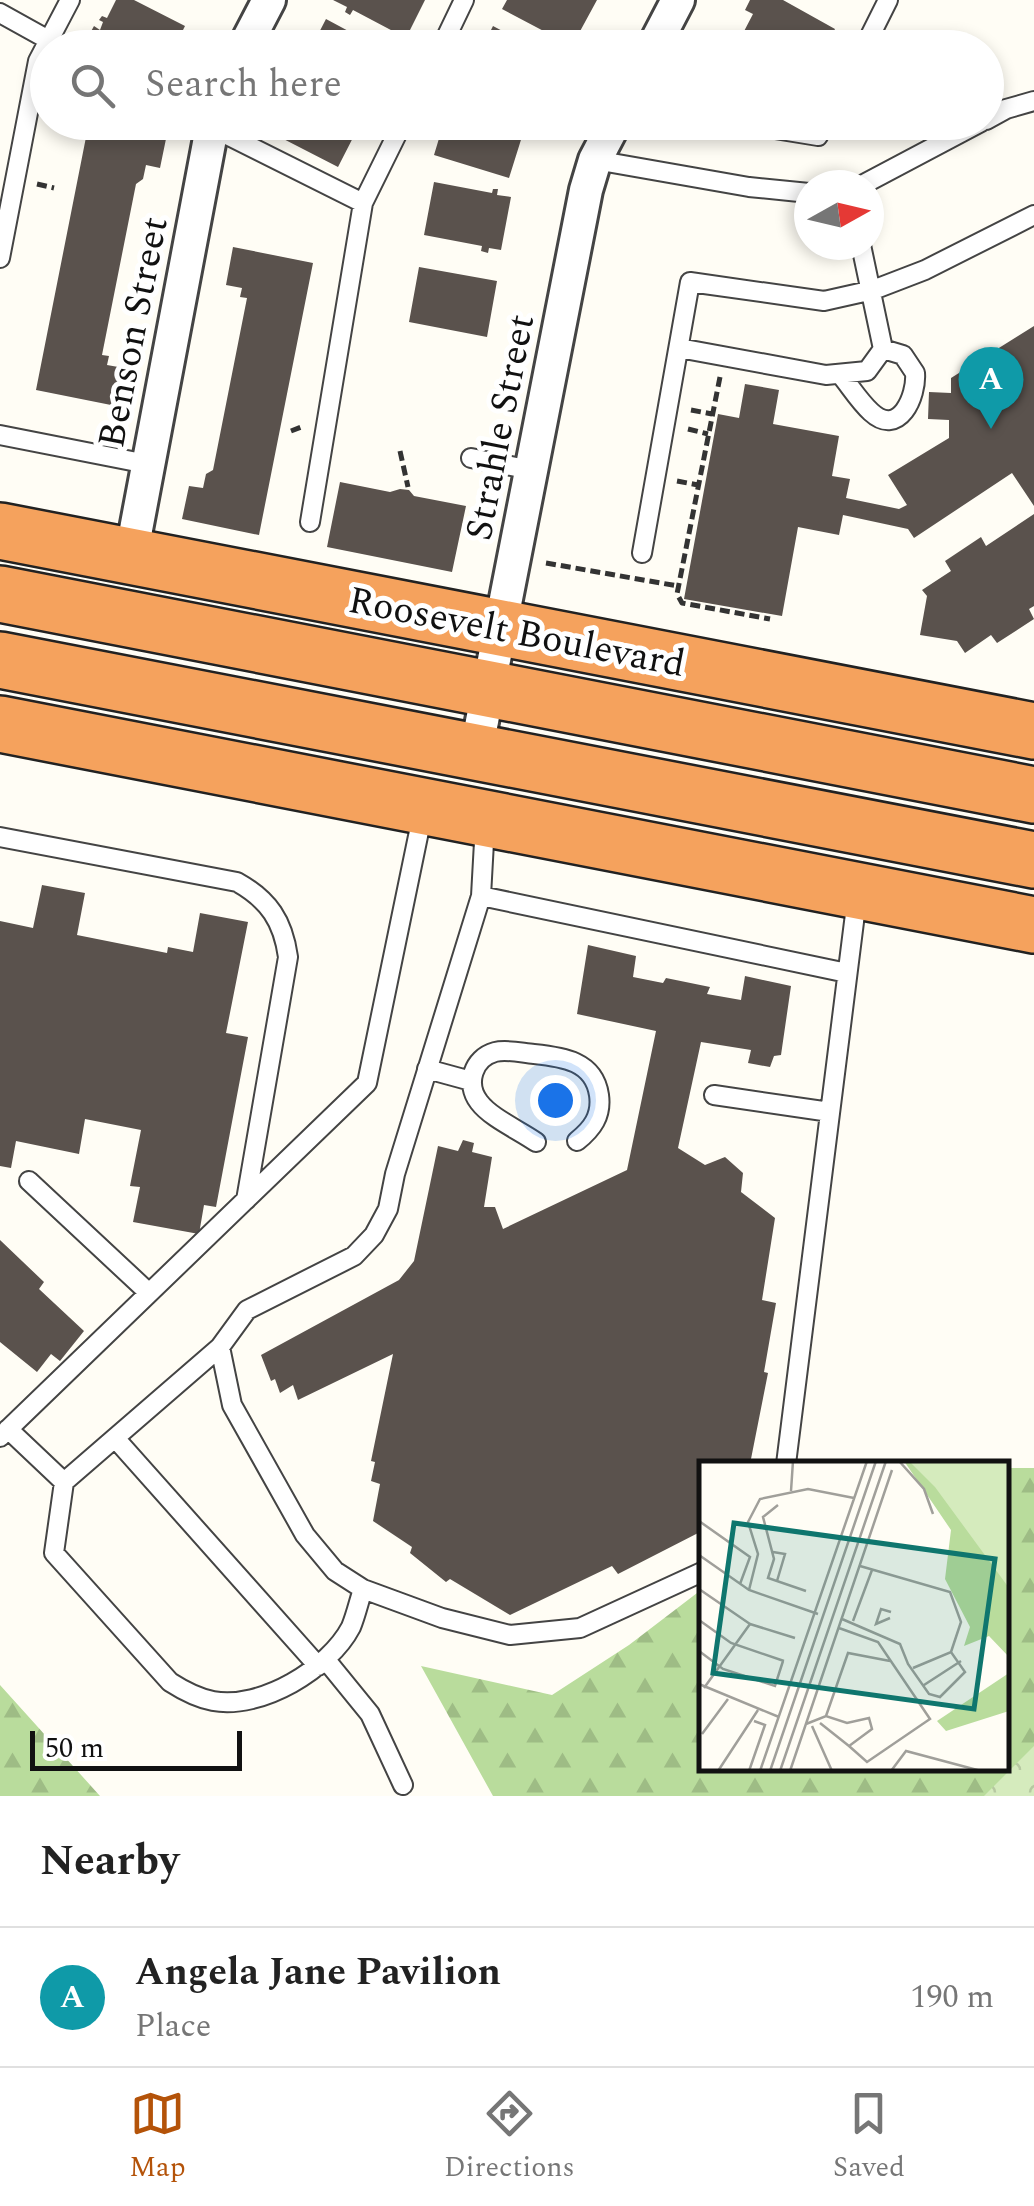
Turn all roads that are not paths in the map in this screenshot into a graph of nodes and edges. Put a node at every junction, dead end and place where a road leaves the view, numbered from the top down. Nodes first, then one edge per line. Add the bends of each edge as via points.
1 (70, 0) edge
2 (269, 0) edge
3 (464, 0) edge
4 (678, 0) edge
5 (888, 0) edge
6 (0, 14) edge
7 (30, 30) edge
8 (60, 30) edge
9 (253, 30) edge
10 (449, 30) edge
11 (663, 30) edge
12 (873, 30) edge
13 (1034, 101) edge
14 (30, 102) edge
15 (1004, 113) edge
16 (207, 140) edge
17 (241, 140) edge
18 (394, 140) edge
19 (605, 140) edge
20 (948, 140) edge
21 (595, 160) junction
22 (884, 173) edge
23 (794, 192) edge
24 (363, 203) junction
25 (1034, 215) edge
26 (0, 258) edge
27 (865, 260) edge
28 (873, 290) junction
29 (679, 348) junction
30 (883, 349) junction
31 (840, 374) junction
32 (0, 435) edge
33 (471, 458) dead end
34 (148, 464) junction
35 (531, 470) junction
36 (310, 522) dead end
37 (0, 531) edge
38 (642, 553) dead end
39 (131, 556) junction
40 (0, 594) edge
41 (500, 628) junction
42 (0, 660) edge
43 (488, 689) junction
44 (0, 724) edge
45 (1034, 732) edge
46 (476, 752) junction
47 (1034, 761) edge
48 (890, 766) junction
49 (1034, 794) edge
50 (424, 806) junction
51 (486, 818) junction
52 (0, 837) edge
53 (1034, 860) edge
54 (858, 890) junction
55 (481, 896) junction
56 (1034, 924) edge
57 (847, 973) junction
58 (428, 1070) junction
59 (471, 1081) junction
60 (714, 1095) dead end
61 (830, 1112) junction
62 (577, 1141) dead end
63 (536, 1142) dead end
64 (29, 1181) dead end
65 (246, 1200) junction
66 (149, 1293) junction
67 (220, 1347) junction
68 (4, 1433) edge
69 (114, 1438) junction
70 (786, 1461) edge
71 (64, 1482) junction
72 (699, 1573) edge
73 (363, 1589) junction
74 (322, 1663) junction
75 (403, 1785) dead end

1 - 8 lane
2 - 9 street
3 - 10 lane
4 - 11 street
5 - 12 lane
6 - 7 lane
13 - 15 lane
14 - 26 lane
16 - 34 street, Benson Street
17 - 24 lane
18 - 24 lane
19 - 21 street, Strahle Street
20 - 22 lane
21 - 23 lane
21 - 35 street, Strahle Street
24 - 36 lane
25 - 28 lane
27 - 28 lane
28 - 29 lane via 824,301 690,282
28 - 30 lane
29 - 31 lane
29 - 38 lane
30 - 31 lane via 867,372
30 - 31 lane via 903,355 915,373 912,402 902,415 886,419 872,413
32 - 34 lane
33 - 35 lane
34 - 39 street, Benson Street
35 - 41 street, Strahle Street
37 - 39 highway, Roosevelt Boulevard
39 - 41 highway, Roosevelt Boulevard
40 - 43 highway, Roosevelt Boulevard
41 - 43 street, Strahle Street
41 - 45 highway, Roosevelt Boulevard
42 - 46 highway
43 - 46 street, Strahle Street
43 - 48 highway, Roosevelt Boulevard
44 - 50 highway
46 - 53 highway
47 - 48 highway
48 - 49 highway, Roosevelt Boulevard
50 - 51 highway
50 - 65 lane via 367,1083
51 - 54 highway
51 - 55 lane
52 - 65 lane via 238,882 274,912 288,957
54 - 56 highway
54 - 57 lane
55 - 57 lane
55 - 58 lane
57 - 61 lane
58 - 59 lane
58 - 67 lane via 388,1209 374,1235 354,1256 248,1310
59 - 62 lane via 479,1062 496,1052 580,1064 591,1074 600,1104 589,1132
59 - 63 lane via 484,1108
60 - 61 lane
61 - 70 lane
64 - 66 lane
65 - 66 lane
66 - 68 lane
67 - 69 lane
67 - 73 lane via 232,1405 304,1535
68 - 71 lane
69 - 71 lane
69 - 74 lane
71 - 74 lane via 54,1553 170,1682 216,1702 242,1701 293,1683
72 - 73 lane via 580,1628 510,1634
73 - 74 lane via 350,1628
74 - 75 lane via 370,1714

